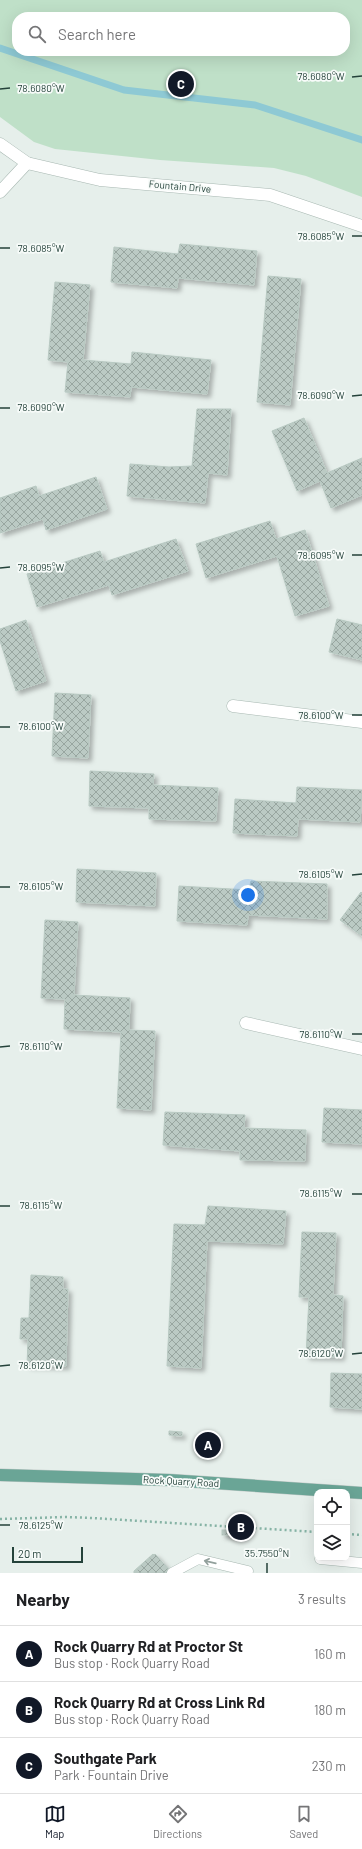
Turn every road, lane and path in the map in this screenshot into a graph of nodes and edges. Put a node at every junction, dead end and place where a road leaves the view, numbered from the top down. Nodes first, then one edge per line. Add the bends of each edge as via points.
1 (0, 144) edge
2 (27, 163) junction
3 (0, 192) edge
4 (362, 226) edge
5 (233, 706) dead end
6 (362, 722) edge
7 (246, 1023) dead end
8 (362, 1049) edge
9 (0, 1475) edge
10 (362, 1493) edge
11 (0, 1519) edge
12 (314, 1532) edge
13 (350, 1534) edge
14 (362, 1535) edge
15 (341, 1561) edge
16 (362, 1563) edge
17 (248, 1571) dead end
18 (172, 1573) edge

1 - 2 street, Fountain Drive
2 - 3 street
2 - 4 street, Fountain Drive via 100,180 270,195
5 - 6 street
7 - 8 street
9 - 10 main road, Rock Quarry Road via 169,1480
11 - 12 path via 86,1518
13 - 14 path
15 - 16 lane
17 -> 18 lane via 198,1559

